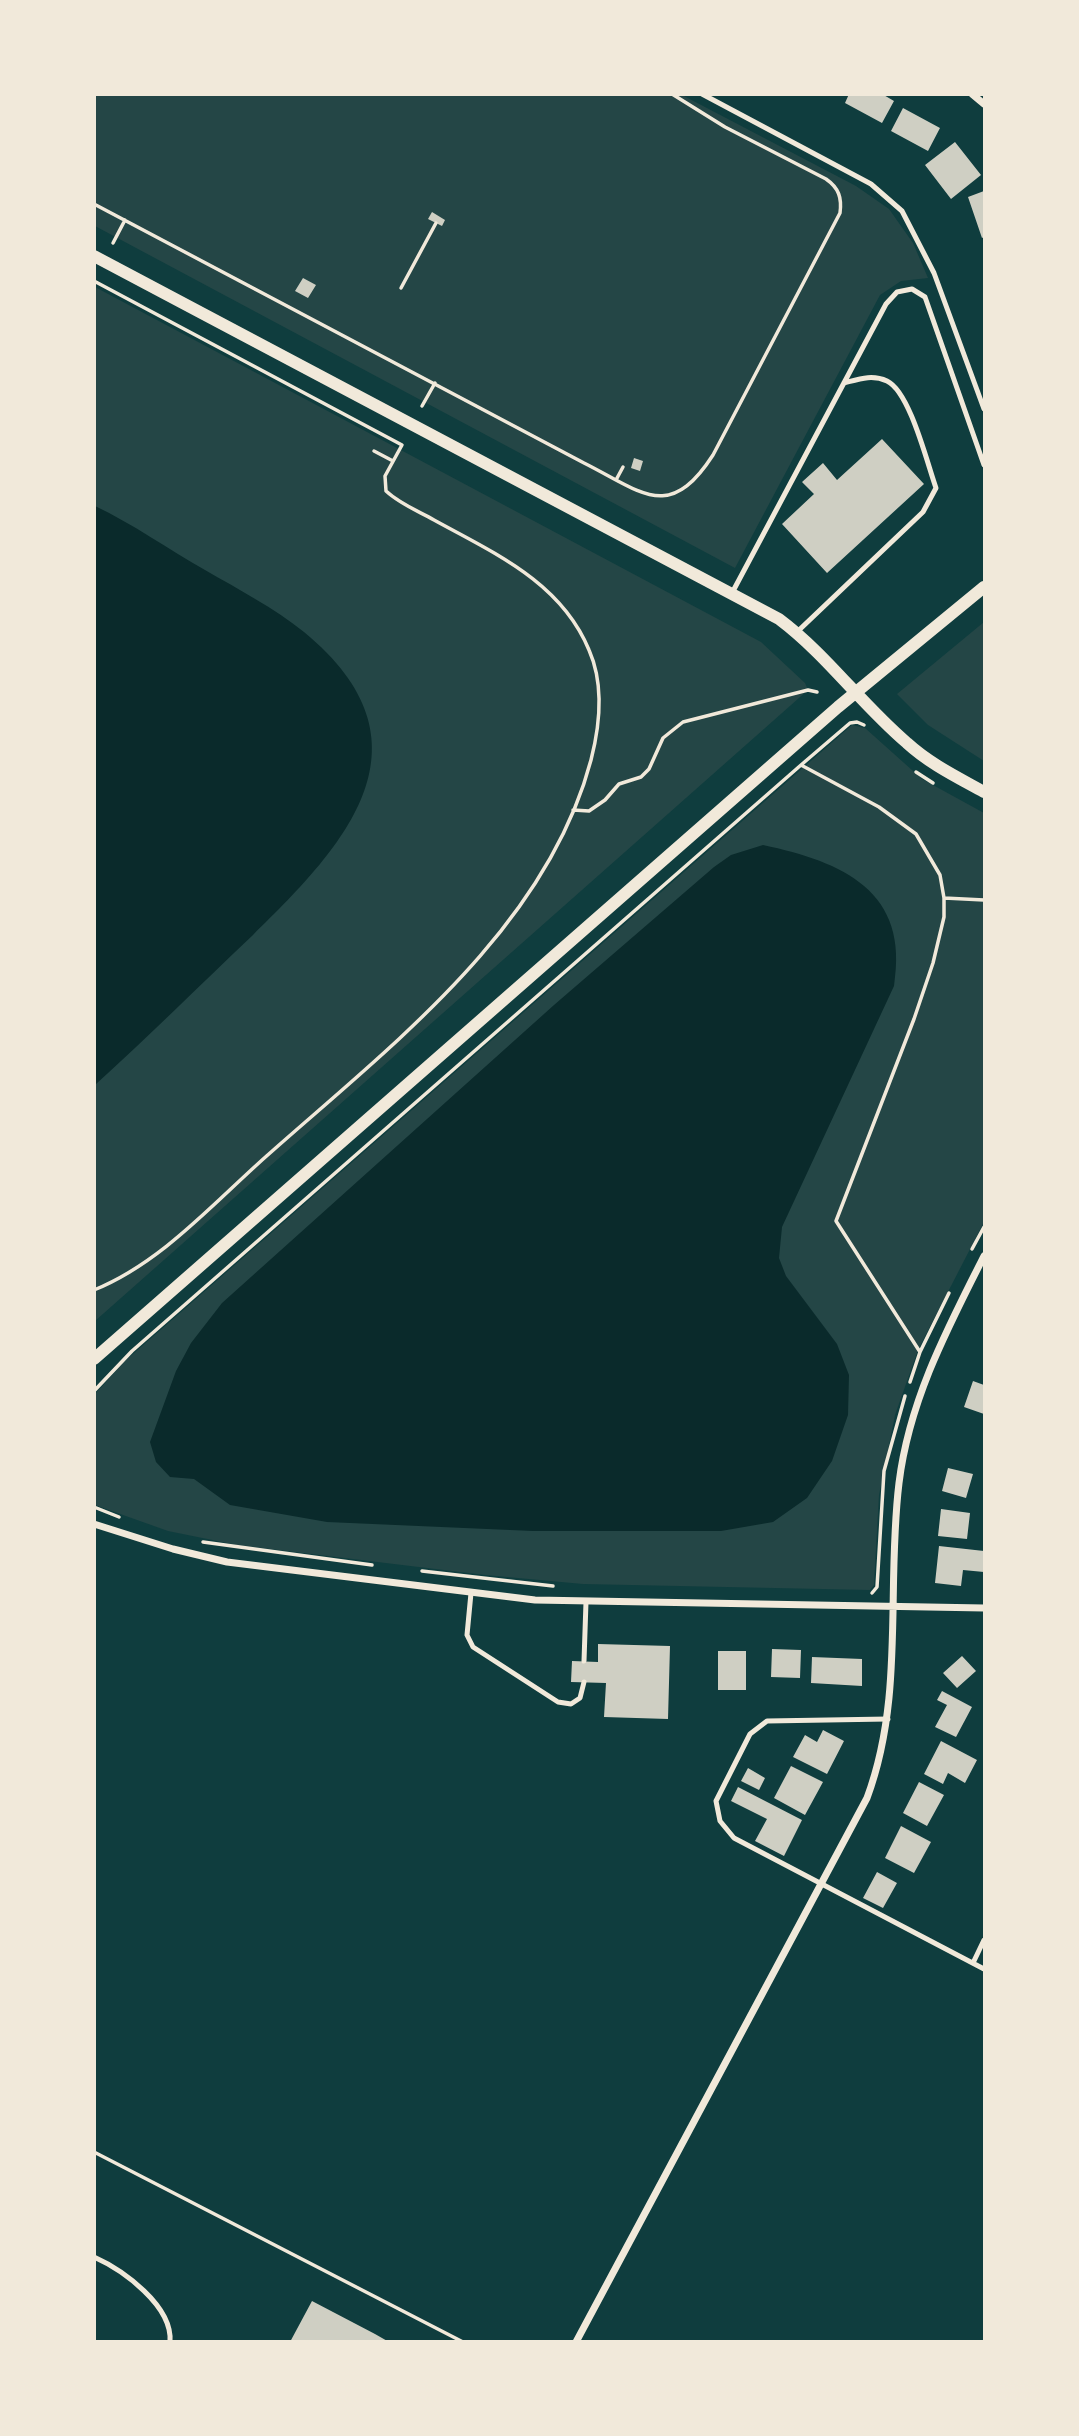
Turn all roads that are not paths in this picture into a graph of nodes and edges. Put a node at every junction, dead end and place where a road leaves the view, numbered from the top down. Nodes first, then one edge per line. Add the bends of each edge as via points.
1 (702, 94) edge
2 (972, 94) edge
3 (985, 104) edge
4 (94, 256) edge
5 (844, 383) junction
6 (985, 409) edge
7 (985, 465) edge
8 (985, 587) edge
9 (732, 593) junction
10 (797, 632) junction
11 (856, 692) junction
12 (985, 792) edge
13 (985, 1256) edge
14 (94, 1359) edge
15 (94, 1524) edge
16 (471, 1593) junction
17 (586, 1602) junction
18 (894, 1607) junction
19 (985, 1608) edge
20 (584, 1661) dead end
21 (584, 1682) dead end
22 (888, 1719) junction
23 (822, 1883) junction
24 (985, 1940) edge
25 (972, 1963) junction
26 (985, 1969) edge
27 (94, 2257) edge
28 (170, 2342) edge
29 (576, 2342) edge

1 - 6 lane via 871,184 902,211 934,273
2 - 3 street
4 - 9 street
5 - 7 lane via 886,304 897,292 912,289 925,297
5 - 9 lane
5 - 10 lane via 869,377 888,381 903,395 936,488 923,512
8 - 11 street
9 - 10 street
10 - 11 street
11 - 12 street via 915,750
11 - 14 street
13 - 18 street via 941,1341 911,1423 898,1491
15 - 16 street via 227,1562
16 - 17 street
16 - 21 lane via 467,1636 473,1647 558,1702 571,1704 580,1698
17 - 18 street
17 - 20 lane
18 - 19 street
18 - 22 street
22 - 23 street via 867,1798
22 - 23 lane via 767,1721 750,1734 716,1801 720,1821 734,1838
23 - 25 lane
23 - 29 street
24 - 25 lane
25 - 26 lane
27 - 28 lane via 114,2266 159,2307 171,2332

